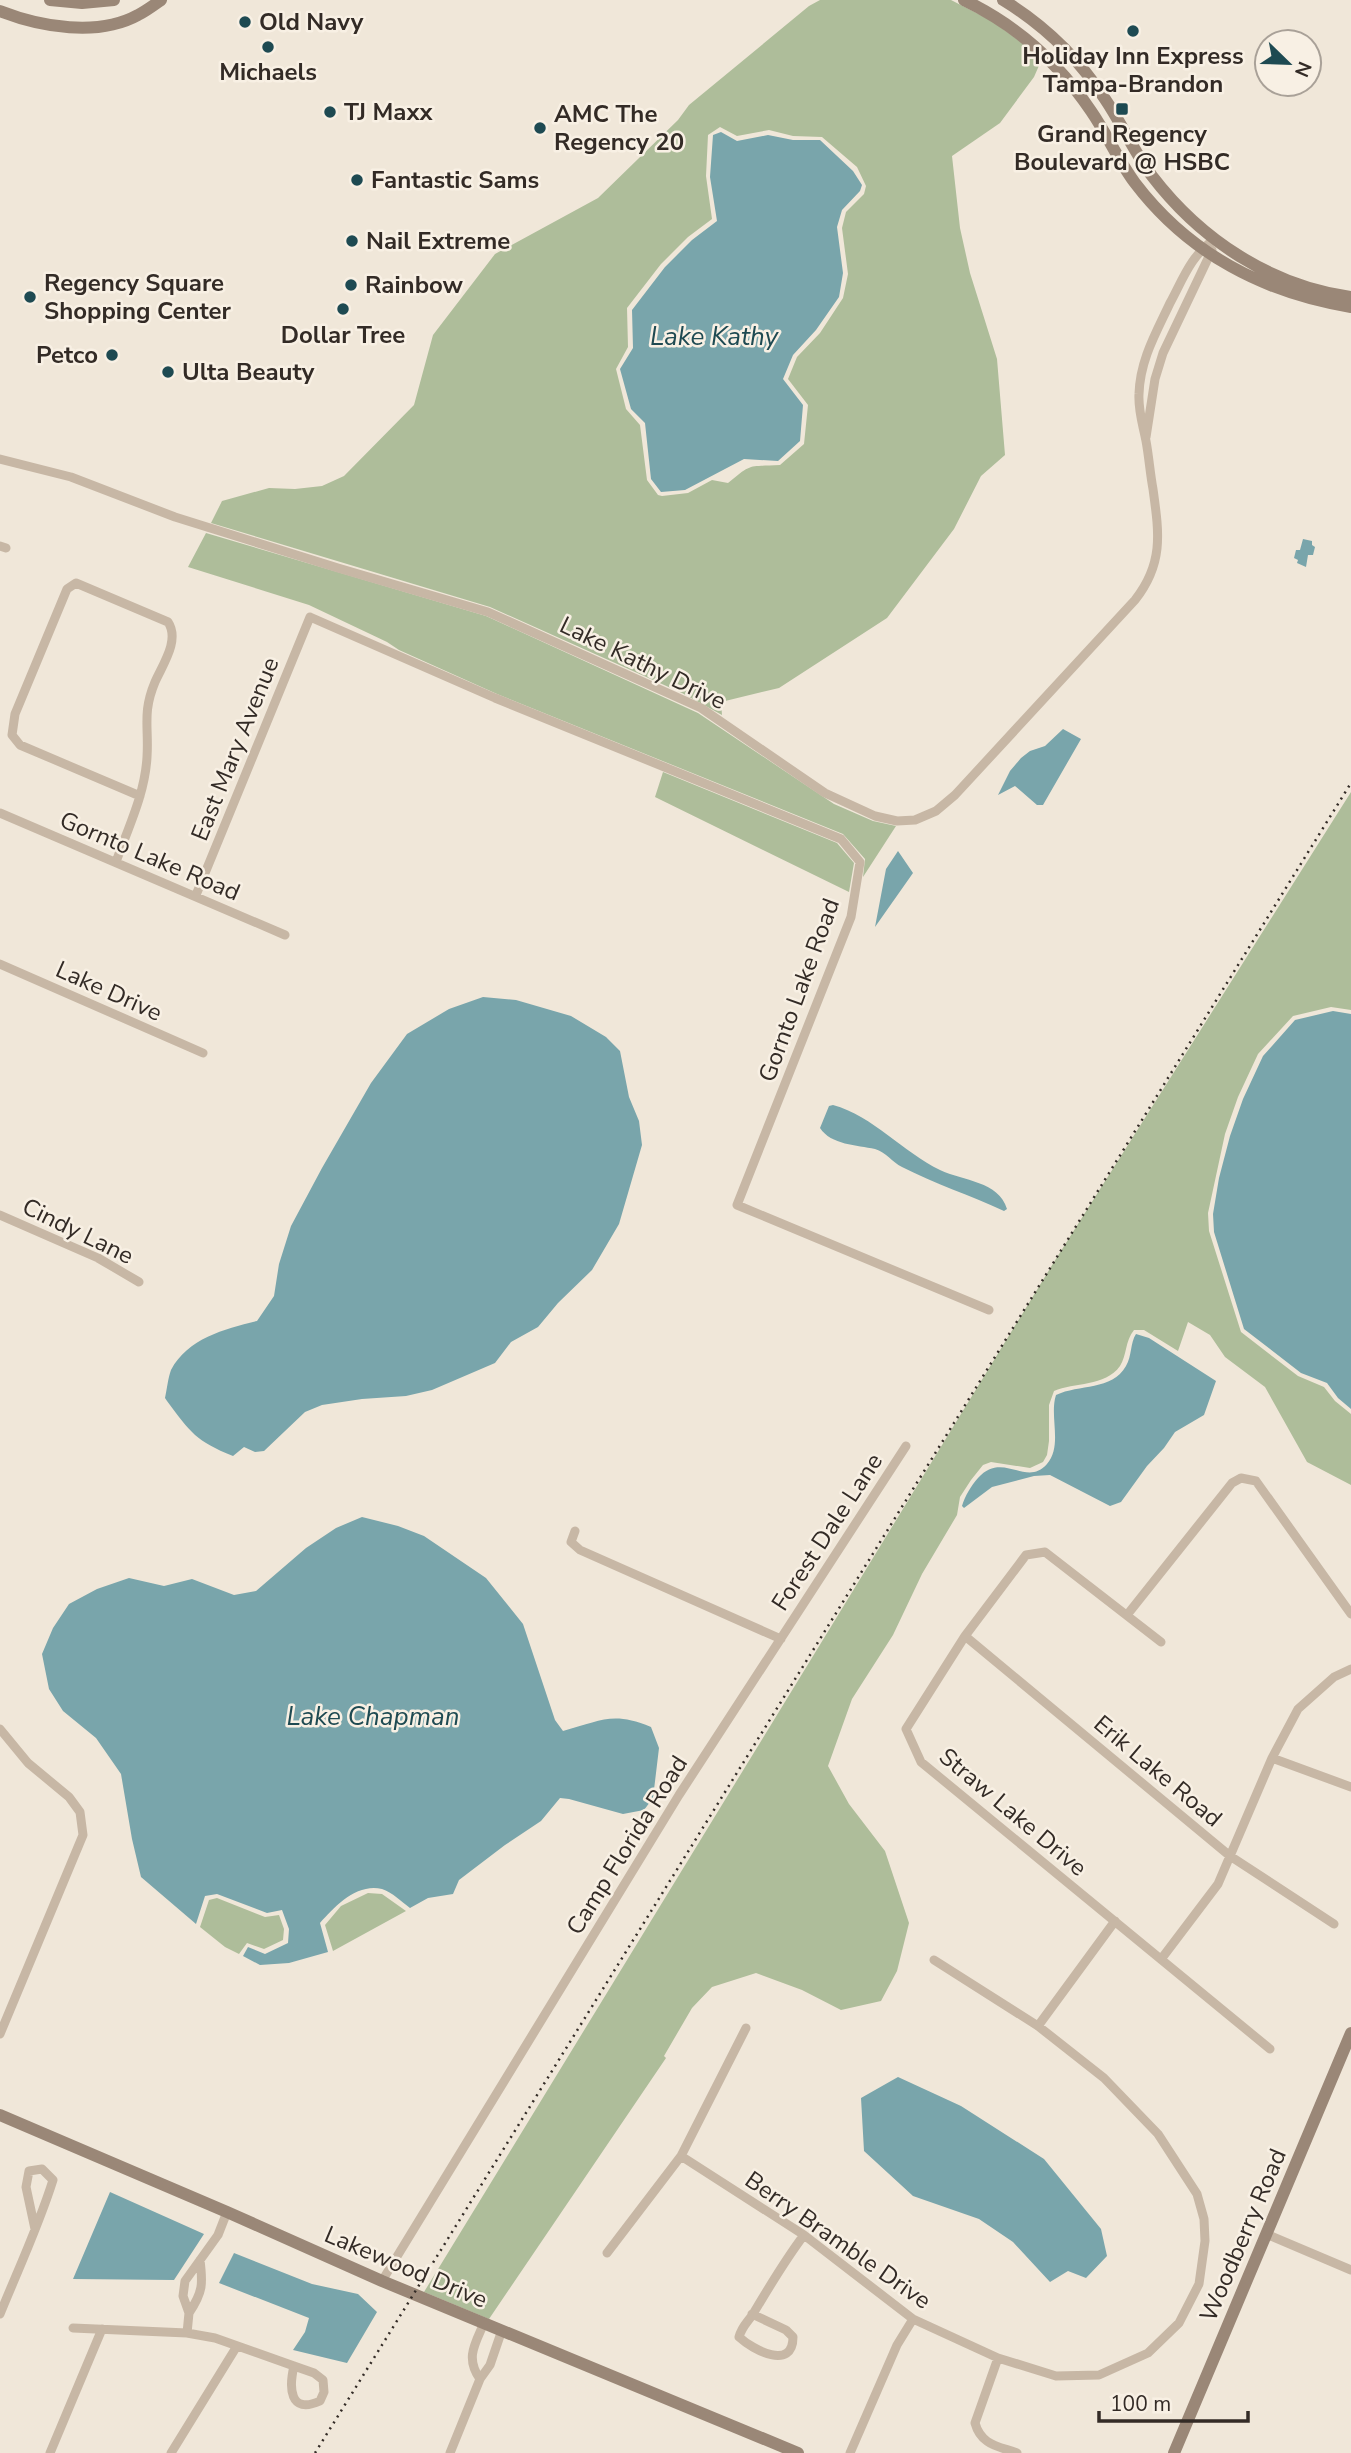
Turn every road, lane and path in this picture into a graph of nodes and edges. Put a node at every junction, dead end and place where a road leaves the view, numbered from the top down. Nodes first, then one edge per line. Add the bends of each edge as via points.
1 (50, 0) edge
2 (114, 0) edge
3 (161, 0) edge
4 (964, 0) edge
5 (1003, 0) edge
6 (0, 11) edge
7 (1215, 239) junction
8 (1205, 251) junction
9 (1351, 297) edge
10 (1351, 307) edge
11 (1146, 439) junction
12 (0, 459) edge
13 (310, 617) joint
14 (140, 796) junction
15 (0, 813) edge
16 (116, 862) junction
17 (196, 895) junction
18 (285, 935) dead end
19 (0, 964) edge
20 (203, 1053) dead end
21 (0, 1215) edge
22 (139, 1282) dead end
23 (989, 1310) dead end
24 (906, 1446) dead end
25 (575, 1531) dead end
26 (1351, 1614) edge
27 (1127, 1615) junction
28 (965, 1636) junction
29 (781, 1639) junction
30 (1160, 1642) dead end
31 (1351, 1668) edge
32 (0, 1729) edge
33 (1272, 1758) junction
34 (1351, 1787) edge
35 (1230, 1856) junction
36 (1115, 1921) junction
37 (1334, 1924) dead end
38 (1162, 1958) junction
39 (934, 1961) dead end
40 (1038, 2026) junction
41 (746, 2028) dead end
42 (1351, 2033) edge
43 (0, 2034) edge
44 (1270, 2049) dead end
45 (0, 2115) edge
46 (681, 2156) junction
47 (227, 2211) junction
48 (35, 2229) junction
49 (1266, 2234) junction
50 (804, 2235) junction
51 (607, 2253) dead end
52 (200, 2260) junction
53 (1351, 2270) edge
54 (382, 2281) junction
55 (189, 2313) junction
56 (0, 2314) edge
57 (752, 2314) junction
58 (913, 2319) junction
59 (484, 2323) junction
60 (73, 2328) dead end
61 (102, 2329) junction
62 (502, 2330) junction
63 (187, 2333) junction
64 (237, 2346) junction
65 (998, 2358) junction
66 (294, 2366) junction
67 (480, 2379) junction
68 (50, 2453) edge
69 (171, 2453) edge
70 (450, 2453) edge
71 (798, 2453) edge
72 (850, 2453) edge
73 (1017, 2453) edge
74 (1174, 2453) edge

1 - 2 street
3 - 6 street via 117,23 80,28 41,24
4 - 8 street via 1008,24 1056,67 1092,112 1141,191
5 - 7 street via 1036,23 1074,60 1106,100 1152,175
7 - 8 street, Lake Kathy Drive
7 - 9 street via 1278,278
8 - 10 street via 1274,288
8 - 11 street, Lake Kathy Drive via 1163,353
8 - 11 street, Lake Kathy Drive via 1190,264 1142,368 1139,409
11 - 12 street, Lake Kathy Drive via 1159,532 1154,568 1144,589 950,800 926,816 904,821 882,818 837,800 701,708 488,611 175,517 71,477
13 - 17 street, East Mary Avenue
13 - 23 street, Gornto Lake Road via 841,839 860,862 851,917 737,1205
14 - 14 street via 147,758 145,712 173,640 172,628 168,622 76,583 61,601 15,714 12,735 20,745
14 - 16 street
15 - 16 street, Gornto Lake Road
16 - 17 street, Gornto Lake Road
17 - 18 street, Gornto Lake Road
19 - 20 street, Lake Drive
21 - 22 street, Cindy Lane via 98,1258
24 - 29 street, Forest Dale Lane
25 - 29 street via 572,1542 580,1550
26 - 27 street via 1256,1481 1241,1478 1232,1483
27 - 28 street, Straw Lake Drive via 1045,1552 1026,1555
27 - 30 street, Straw Lake Drive
28 - 35 street, Erik Lake Road
28 - 36 street, Straw Lake Drive via 905,1729 921,1762
29 - 54 street, Camp Florida Road
31 - 33 street via 1298,1709
32 - 43 street via 28,1763 69,1797 80,1812 83,1835
33 - 34 street
33 - 35 street
35 - 37 street, Erik Lake Road
35 - 38 street via 1218,1884
36 - 38 street, Straw Lake Drive
36 - 40 street
38 - 44 street, Straw Lake Drive
39 - 40 street, Berry Bramble Drive
40 - 65 street, Berry Bramble Drive via 1104,2078 1157,2134 1197,2194 1205,2241 1199,2284 1179,2323 1147,2353 1099,2375 1056,2376
41 - 46 street
42 - 49 street, Woodberry Road
45 - 47 street, Lakewood Drive
46 - 50 street, Berry Bramble Drive
46 - 51 street
47 - 52 street via 218,2235
47 - 54 street, Lakewood Drive
48 - 48 street via 53,2180 42,2169 29,2171 26,2187
48 - 56 street
49 - 53 street
49 - 74 street, Woodberry Road
50 - 57 street
50 - 58 street, Berry Bramble Drive
52 - 55 street via 203,2285
52 - 55 street via 185,2281 183,2296
54 - 59 street, Lakewood Drive
55 - 63 street
57 - 57 street via 739,2337 768,2354 786,2354 793,2337
58 - 65 street, Berry Bramble Drive
58 - 72 street
59 - 62 street, Lakewood Drive
59 - 67 street via 472,2353 472,2368
60 - 61 street
61 - 63 street
61 - 68 street
62 - 67 street
62 - 71 street, Lakewood Drive
63 - 64 street
64 - 66 street
64 - 69 street
65 - 73 street via 975,2423 984,2440
66 - 66 street via 323,2380 320,2401 302,2404 294,2399 290,2392
67 - 70 street

